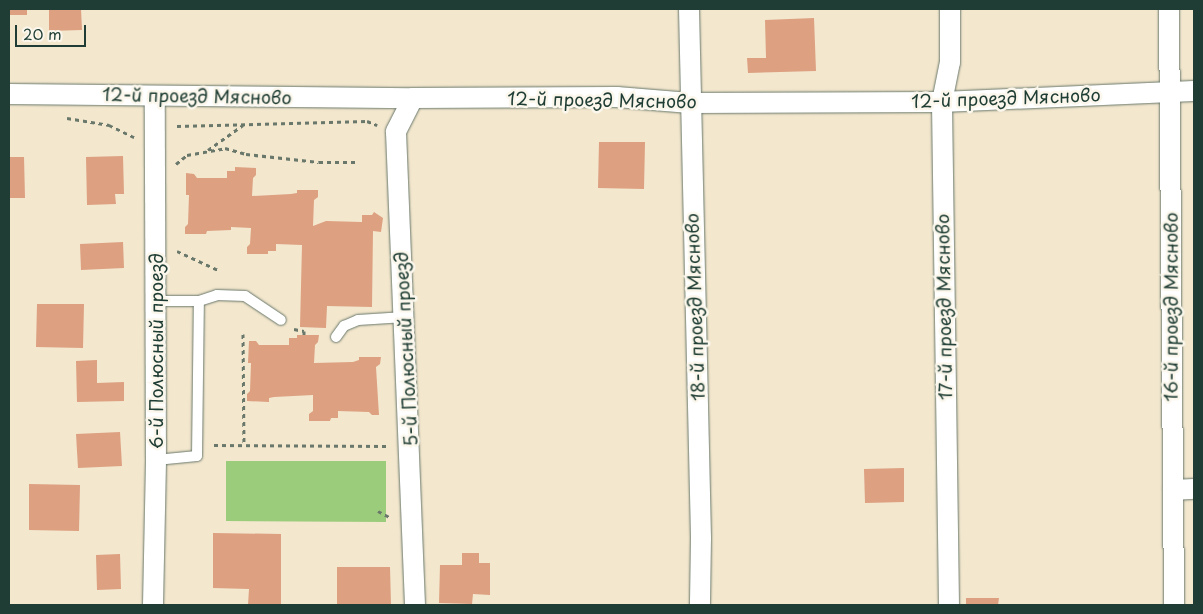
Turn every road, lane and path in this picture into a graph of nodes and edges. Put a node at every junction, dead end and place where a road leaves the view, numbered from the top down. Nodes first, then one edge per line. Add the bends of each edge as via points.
1 (689, 9) edge
2 (950, 9) edge
3 (1169, 9) edge
4 (1170, 91) junction
5 (1194, 92) edge
6 (9, 94) edge
7 (155, 96) junction
8 (414, 98) junction
9 (942, 102) junction
10 (690, 103) junction
11 (64, 118) dead end
12 (244, 124) junction
13 (171, 126) dead end
14 (396, 132) junction
15 (156, 152) junction
16 (205, 152) junction
17 (357, 162) dead end
18 (174, 165) dead end
19 (173, 249) dead end
20 (218, 270) dead end
21 (156, 301) junction
22 (199, 301) junction
23 (405, 317) junction
24 (281, 320) dead end
25 (243, 334) dead end
26 (336, 337) dead end
27 (197, 445) junction
28 (244, 445) junction
29 (410, 446) junction
30 (156, 460) junction
31 (1173, 490) junction
32 (1194, 490) edge
33 (153, 605) edge
34 (415, 605) edge
35 (700, 605) edge
36 (948, 605) edge
37 (1174, 605) edge

1 - 10 street, 18-й проезд Мясново
2 - 9 street, 17-й проезд Мясново via 950,62
3 - 4 street, 16-й проезд Мясново
4 - 5 street, 12-й проезд Мясново
4 - 9 street, 12-й проезд Мясново
4 - 31 street, 16-й проезд Мясново
6 - 7 street, 12-й проезд Мясново
7 - 8 street, 12-й проезд Мясново
7 - 15 street, 6-й Полюсный проезд
8 - 10 street, 12-й проезд Мясново via 617,97
8 - 14 street
9 - 10 street, 12-й проезд Мясново
9 - 36 street, 17-й проезд Мясново
10 - 35 street, 18-й проезд Мясново
11 - 15 path via 126,131
12 - 13 path
12 - 14 path via 367,121
12 - 16 path
14 - 23 street, 5-й Полюсный проезд
15 - 21 street, 6-й Полюсный проезд
16 - 17 path via 225,148 246,154 319,162
16 - 18 path via 187,155
19 - 20 path
21 - 22 lane
21 - 30 street, 6-й Полюсный проезд
22 - 24 lane via 217,295 244,296
22 - 27 lane
23 - 26 lane via 358,320 344,326
23 - 29 street, 5-й Полюсный проезд
25 - 28 path
27 - 28 path
27 - 30 lane via 197,456
28 - 29 path
29 - 34 street, 5-й Полюсный проезд
30 - 33 street, 6-й Полюсный проезд
31 - 32 street
31 - 37 street, 16-й проезд Мясново

